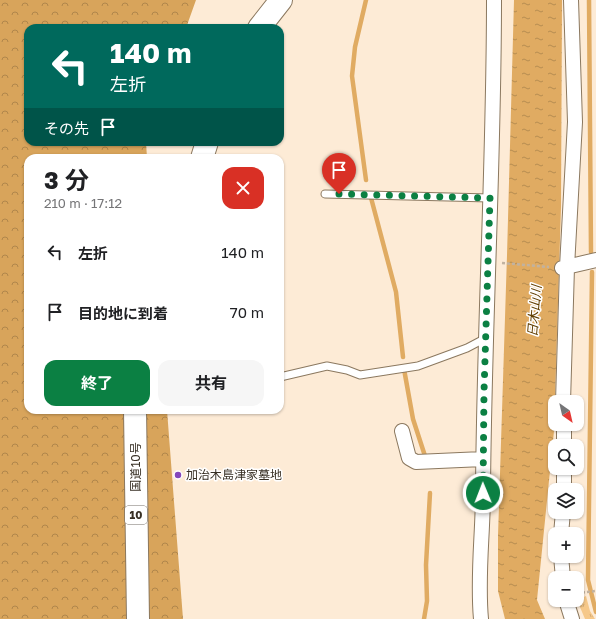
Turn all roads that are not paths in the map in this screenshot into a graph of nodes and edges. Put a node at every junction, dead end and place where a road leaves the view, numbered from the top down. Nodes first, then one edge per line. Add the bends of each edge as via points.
1 (281, 0) edge
2 (494, 0) edge
3 (570, 0) edge
4 (261, 24) edge
5 (325, 194) dead end
6 (490, 198) junction
7 (596, 260) edge
8 (565, 267) junction
9 (486, 338) junction
10 (284, 376) edge
11 (564, 395) edge
12 (136, 414) edge
13 (402, 431) dead end
14 (483, 459) junction
15 (568, 607) edge
16 (138, 619) edge
17 (481, 619) edge
18 (572, 619) edge

1 - 4 highway
2 - 6 street via 494,100
3 - 8 street via 575,122
5 - 6 lane
6 - 9 street
7 - 8 street
8 - 11 street
9 - 10 lane via 467,348 418,366 360,375 327,366
9 - 14 street
12 - 16 highway, 国道10号 / 10
13 - 14 street via 409,458 416,462
14 - 17 street
15 - 18 street

